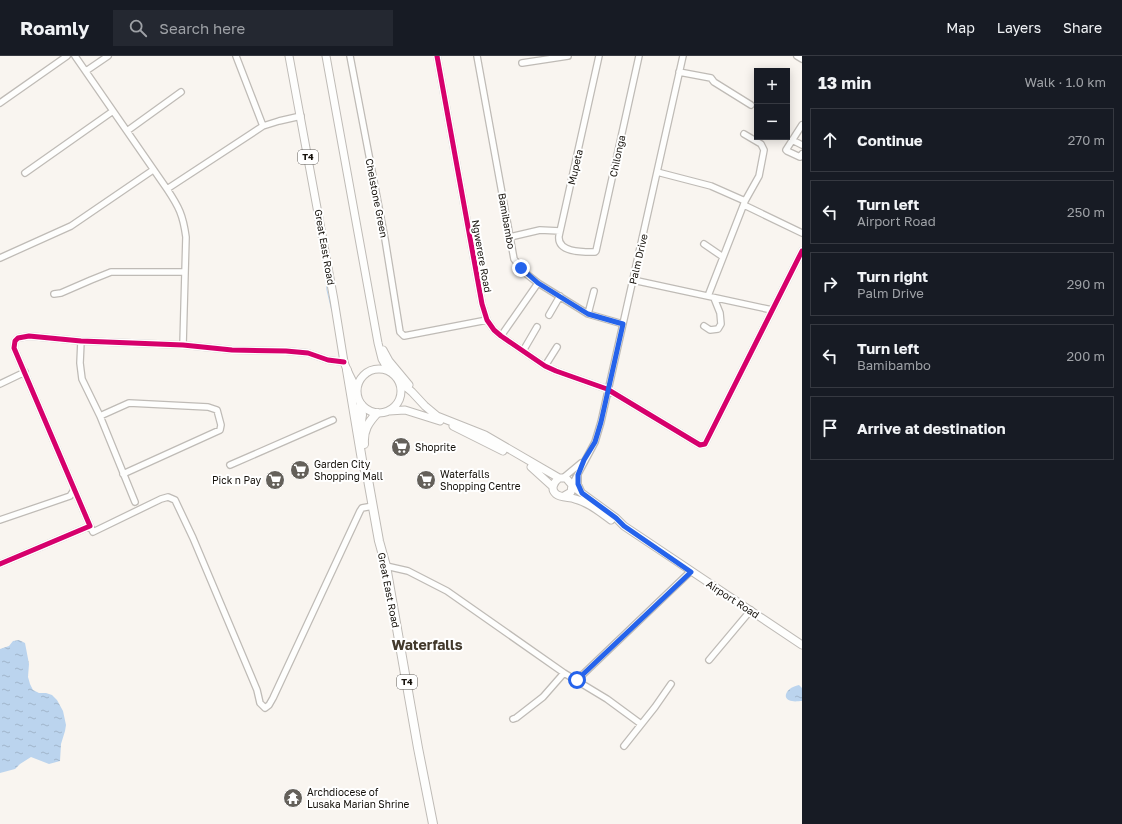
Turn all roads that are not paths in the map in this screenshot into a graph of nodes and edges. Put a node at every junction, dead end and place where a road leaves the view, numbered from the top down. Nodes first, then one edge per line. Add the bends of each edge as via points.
1 (67, 56) edge
2 (75, 56) edge
3 (108, 56) edge
4 (236, 56) edge
5 (289, 56) edge
6 (326, 56) edge
7 (350, 56) edge
8 (437, 56) edge
9 (477, 56) edge
10 (568, 56) edge
11 (599, 56) edge
12 (639, 56) edge
13 (683, 56) edge
14 (797, 56) edge
15 (802, 59) edge
16 (522, 63) dead end
17 (86, 71) junction
18 (679, 72) junction
19 (181, 92) dead end
20 (0, 103) edge
21 (751, 105) dead end
22 (113, 111) junction
23 (301, 116) junction
24 (802, 125) edge
25 (263, 126) junction
26 (127, 131) junction
27 (744, 134) dead end
28 (792, 140) junction
29 (802, 145) edge
30 (802, 154) edge
31 (153, 170) junction
32 (657, 172) junction
33 (25, 173) dead end
34 (168, 190) junction
35 (744, 203) junction
36 (560, 231) junction
37 (802, 233) edge
38 (510, 237) junction
39 (704, 244) dead end
40 (802, 251) edge
41 (723, 257) junction
42 (0, 258) edge
43 (185, 272) junction
44 (633, 280) junction
45 (538, 283) junction
46 (594, 291) dead end
47 (54, 294) dead end
48 (560, 296) junction
49 (708, 296) junction
50 (714, 298) junction
51 (772, 310) junction
52 (588, 314) junction
53 (549, 316) dead end
54 (487, 320) junction
55 (623, 324) junction
56 (704, 326) dead end
57 (537, 327) dead end
58 (501, 336) junction
59 (81, 340) junction
60 (378, 343) junction
61 (183, 345) junction
62 (557, 347) dead end
63 (523, 351) junction
64 (345, 366) junction
65 (545, 366) junction
66 (388, 370) junction
67 (25, 372) junction
68 (399, 381) junction
69 (0, 384) edge
70 (356, 388) junction
71 (607, 389) junction
72 (412, 392) junction
73 (361, 405) junction
74 (389, 411) junction
75 (377, 413) junction
76 (100, 416) junction
77 (333, 420) dead end
78 (359, 439) junction
79 (584, 460) junction
80 (230, 465) dead end
81 (581, 466) junction
82 (123, 474) junction
83 (367, 474) junction
84 (561, 478) junction
85 (572, 485) junction
86 (553, 487) junction
87 (74, 490) junction
88 (370, 492) junction
89 (582, 493) junction
90 (564, 496) junction
91 (135, 502) dead end
92 (362, 509) junction
93 (373, 510) junction
94 (0, 520) edge
95 (90, 526) junction
96 (624, 526) junction
97 (0, 564) edge
98 (386, 566) junction
99 (691, 572) junction
100 (751, 610) junction
101 (802, 645) edge
102 (709, 660) dead end
103 (564, 673) junction
104 (577, 680) junction
105 (671, 684) dead end
106 (513, 719) dead end
107 (641, 724) junction
108 (624, 746) dead end
109 (433, 824) edge

1 - 20 street
2 - 17 street
3 - 17 street
4 - 25 street
5 - 23 main road, Great East Road / T4
6 - 60 main road
7 - 54 street, Chelstone Green via 402,335
8 - 54 street, Ngwerere Road
9 - 38 street, Bamibambo
10 - 16 street
11 - 36 street, Mupeta
12 - 36 street, Chilonga via 596,251 569,250 558,239
13 - 18 street, Palm Drive
14 - 15 street
17 - 22 street
18 - 21 street via 711,78
18 - 32 street, Palm Drive
19 - 26 street
22 - 26 street
22 - 33 street
23 - 25 street
23 - 64 main road, Great East Road / T4
24 - 28 street
25 - 34 street
26 - 31 street
27 - 35 street via 761,144 764,152 759,176
28 - 29 street
28 - 30 street via 786,151 800,157
31 - 34 street
31 - 42 street via 71,226
32 - 35 street via 711,186
32 - 44 street, Palm Drive
34 - 43 street via 184,221
35 - 37 street
35 - 41 street
36 - 38 street via 540,230
38 - 45 street, Bamibambo via 514,259 524,272
39 - 41 street
40 - 51 street
41 - 49 street
43 - 47 street via 111,272 61,294
43 - 61 street
44 - 49 street
44 - 55 street, Palm Drive
45 - 48 street, Bamibambo
45 - 58 street
46 - 52 street
48 - 52 street, Bamibambo
48 - 53 street
49 - 50 street
50 - 51 street
50 - 56 street via 722,324 710,330
51 - 71 street, Ngwerere Road via 704,444
52 - 55 street, Bamibambo
54 - 58 street, Ngwerere Road
55 - 71 street, Palm Drive
57 - 63 street
58 - 63 street, Ngwerere Road
59 - 61 street
59 - 67 street via 29,336 18,338 14,348
59 - 76 street via 82,379
60 - 66 main road
60 - 72 main road
61 - 64 street via 232,350 301,352
62 - 65 street
63 - 65 street, Ngwerere Road
64 - 70 main road, T4
64 - 78 highway, Great East Road
65 - 71 street, Ngwerere Road
66 - 68 main road
66 - 70 main road via 368,372 359,380
67 - 69 street
67 - 87 street
68 - 72 main road
68 - 74 main road via 401,395
70 - 73 main road
71 - 79 street, Palm Drive via 595,442
72 - 84 main road via 437,416 485,435
73 - 75 main road via 368,411
73 - 78 highway, Great East Road / T4
74 - 75 main road
74 - 86 main road via 405,410 438,420 497,447 536,470
75 - 83 highway, Great East Road / T4 via 367,425 364,436
76 - 82 street
76 - 82 street via 129,403 208,407 217,410 220,430
77 - 80 street
78 - 83 highway, Great East Road / T4
79 - 81 street, Palm Drive
79 - 84 street, Palm Drive
81 - 85 street, Palm Drive
81 - 89 street, Palm Drive via 578,484
82 - 91 street
83 - 88 highway, Great East Road / T4
84 - 85 main road via 569,480
84 - 86 main road via 554,482
85 - 89 main road, Airport Road
85 - 90 main road via 571,492
86 - 90 main road via 558,495
87 - 94 street via 70,496
87 - 95 street
88 - 92 street
88 - 93 highway, Great East Road / T4
89 - 96 main road, Airport Road
90 - 96 main road, Airport Road via 581,500
92 - 93 street
92 - 93 street
92 - 95 street via 279,684 265,708 260,703 257,690 175,500 168,497 161,499 93,532
93 - 98 highway, Great East Road / T4
95 - 97 street
96 - 99 main road, Airport Road
98 - 103 street via 408,572 447,591
98 - 109 highway, Great East Road / T4
99 - 100 main road, Airport Road
99 - 104 street
100 - 101 main road, Airport Road
100 - 102 street
103 - 104 street
103 - 106 street via 543,697
104 - 107 street
105 - 107 street
107 - 108 street

